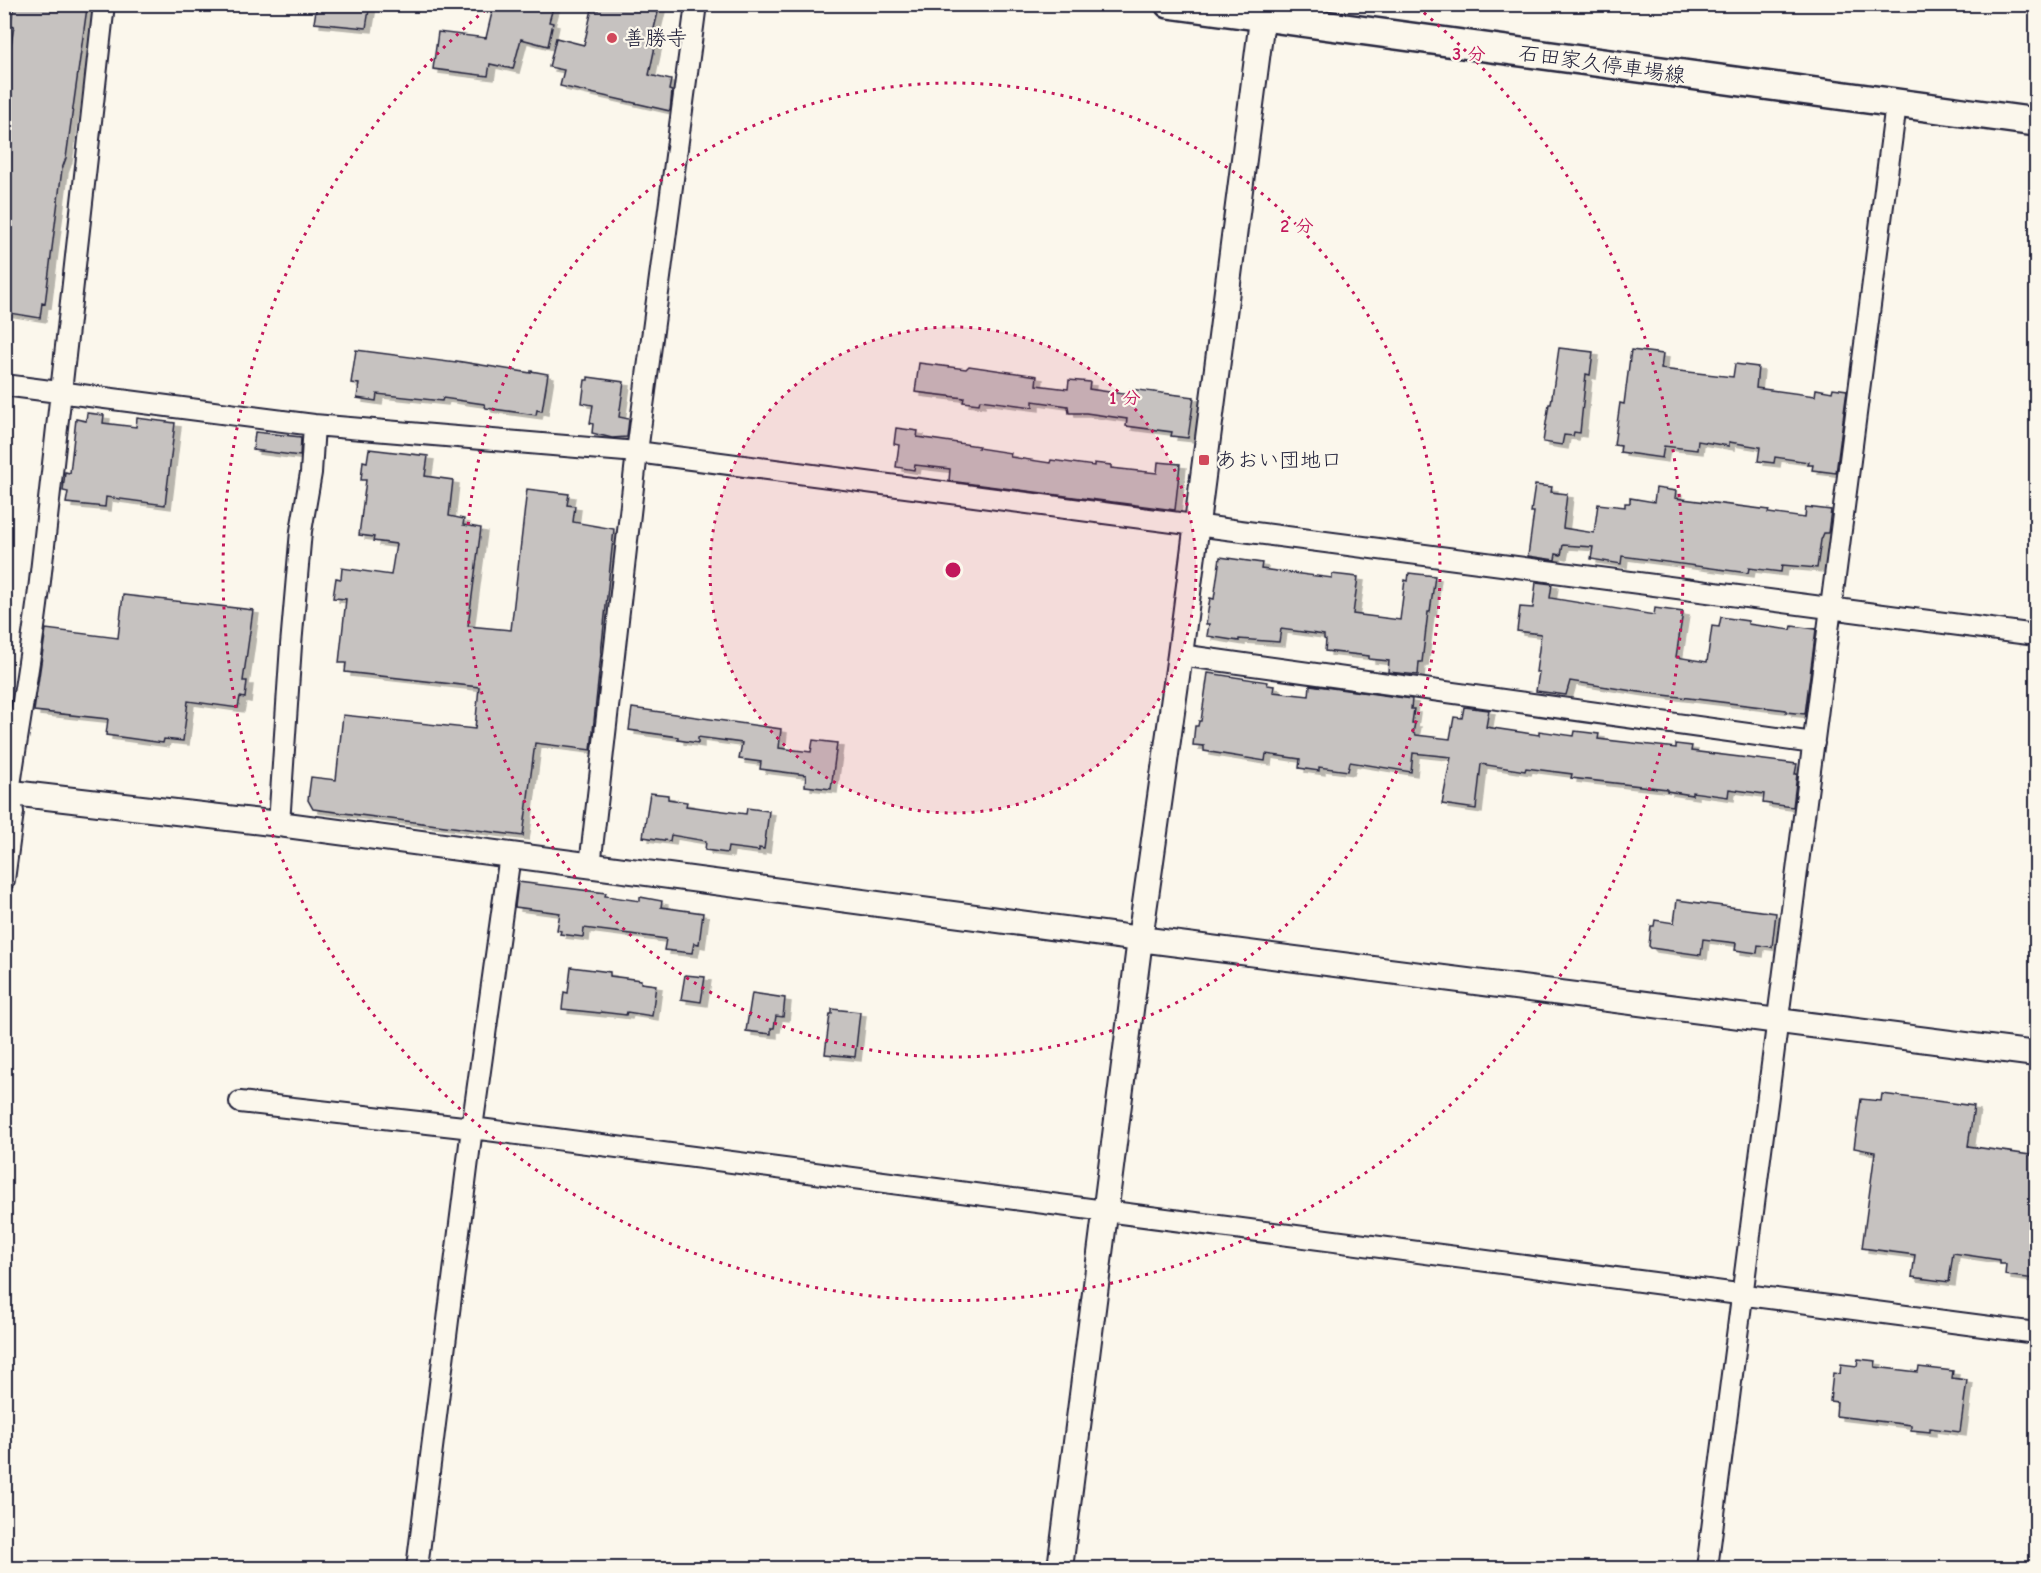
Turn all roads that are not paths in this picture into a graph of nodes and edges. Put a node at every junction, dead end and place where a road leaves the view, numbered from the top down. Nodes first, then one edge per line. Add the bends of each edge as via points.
1 (104, 4) edge
2 (696, 4) edge
3 (1168, 4) edge
4 (1263, 11) edge
5 (1896, 104) junction
6 (2037, 122) edge
7 (4, 385) edge
8 (60, 393) junction
9 (314, 425) junction
10 (637, 452) junction
11 (1196, 525) junction
12 (1830, 609) junction
13 (2037, 635) edge
14 (1179, 655) junction
15 (1814, 743) junction
16 (7, 792) edge
17 (279, 824) junction
18 (510, 855) junction
19 (590, 866) junction
20 (4, 880) edge
21 (1140, 939) junction
22 (1777, 1020) junction
23 (2037, 1054) edge
24 (240, 1102) dead end
25 (472, 1128) junction
26 (1106, 1211) junction
27 (1742, 1295) junction
28 (2037, 1332) edge
29 (417, 1569) edge
30 (1060, 1569) edge
31 (1707, 1569) edge

1 - 8 street
2 - 10 street
3 - 4 main road, 石田家久停車場線
4 - 5 main road, 石田家久停車場線
4 - 11 street
5 - 6 main road, 石田家久停車場線
5 - 12 street
7 - 8 street
8 - 9 street
8 - 16 street via 40,582
9 - 10 street
9 - 17 street via 291,645
10 - 11 street
10 - 19 street
11 - 12 street
11 - 14 street
12 - 13 street
12 - 15 street
14 - 15 street
14 - 21 street
15 - 22 street
16 - 17 street
16 - 20 street via 13,812
17 - 18 street
18 - 19 street
18 - 25 street
19 - 21 street
21 - 22 street
21 - 26 street
22 - 23 street
22 - 27 street
24 - 25 street
25 - 26 street
25 - 29 street
26 - 27 street
26 - 30 street
27 - 28 street
27 - 31 street

